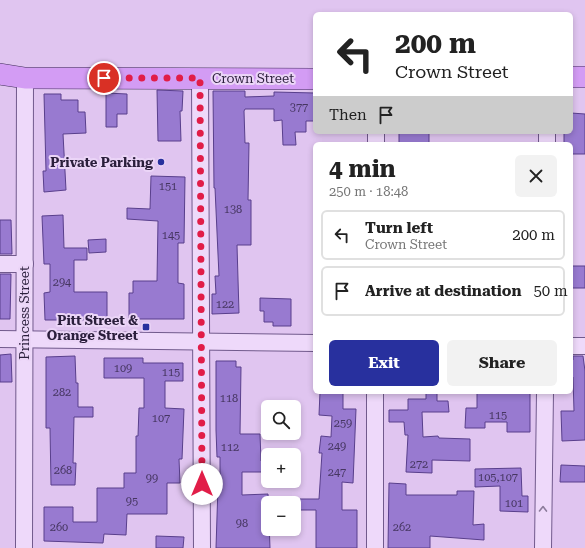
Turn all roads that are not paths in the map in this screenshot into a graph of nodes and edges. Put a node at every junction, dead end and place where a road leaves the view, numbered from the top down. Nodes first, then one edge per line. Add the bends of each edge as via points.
1 (0, 74) edge
2 (573, 77) edge
3 (585, 77) edge
4 (25, 78) junction
5 (200, 78) junction
6 (313, 79) edge
7 (0, 264) edge
8 (25, 264) junction
9 (0, 339) edge
10 (24, 339) junction
11 (202, 341) junction
12 (313, 343) edge
13 (573, 346) edge
14 (585, 346) edge
15 (375, 394) edge
16 (545, 394) edge
17 (24, 548) edge
18 (202, 548) edge
19 (375, 548) edge
20 (543, 548) edge

1 - 4 main road, Crown Street
2 - 3 main road
4 - 5 main road, Crown Street
4 - 8 street, Princess Street
5 - 6 main road, Crown Street
5 - 11 street
7 - 8 street
8 - 10 street, Princess Street
9 - 10 street
10 - 11 street
10 - 17 street, Princess Street
11 - 12 street
11 - 18 street
13 - 14 street
15 - 19 street
20 -> 16 street

